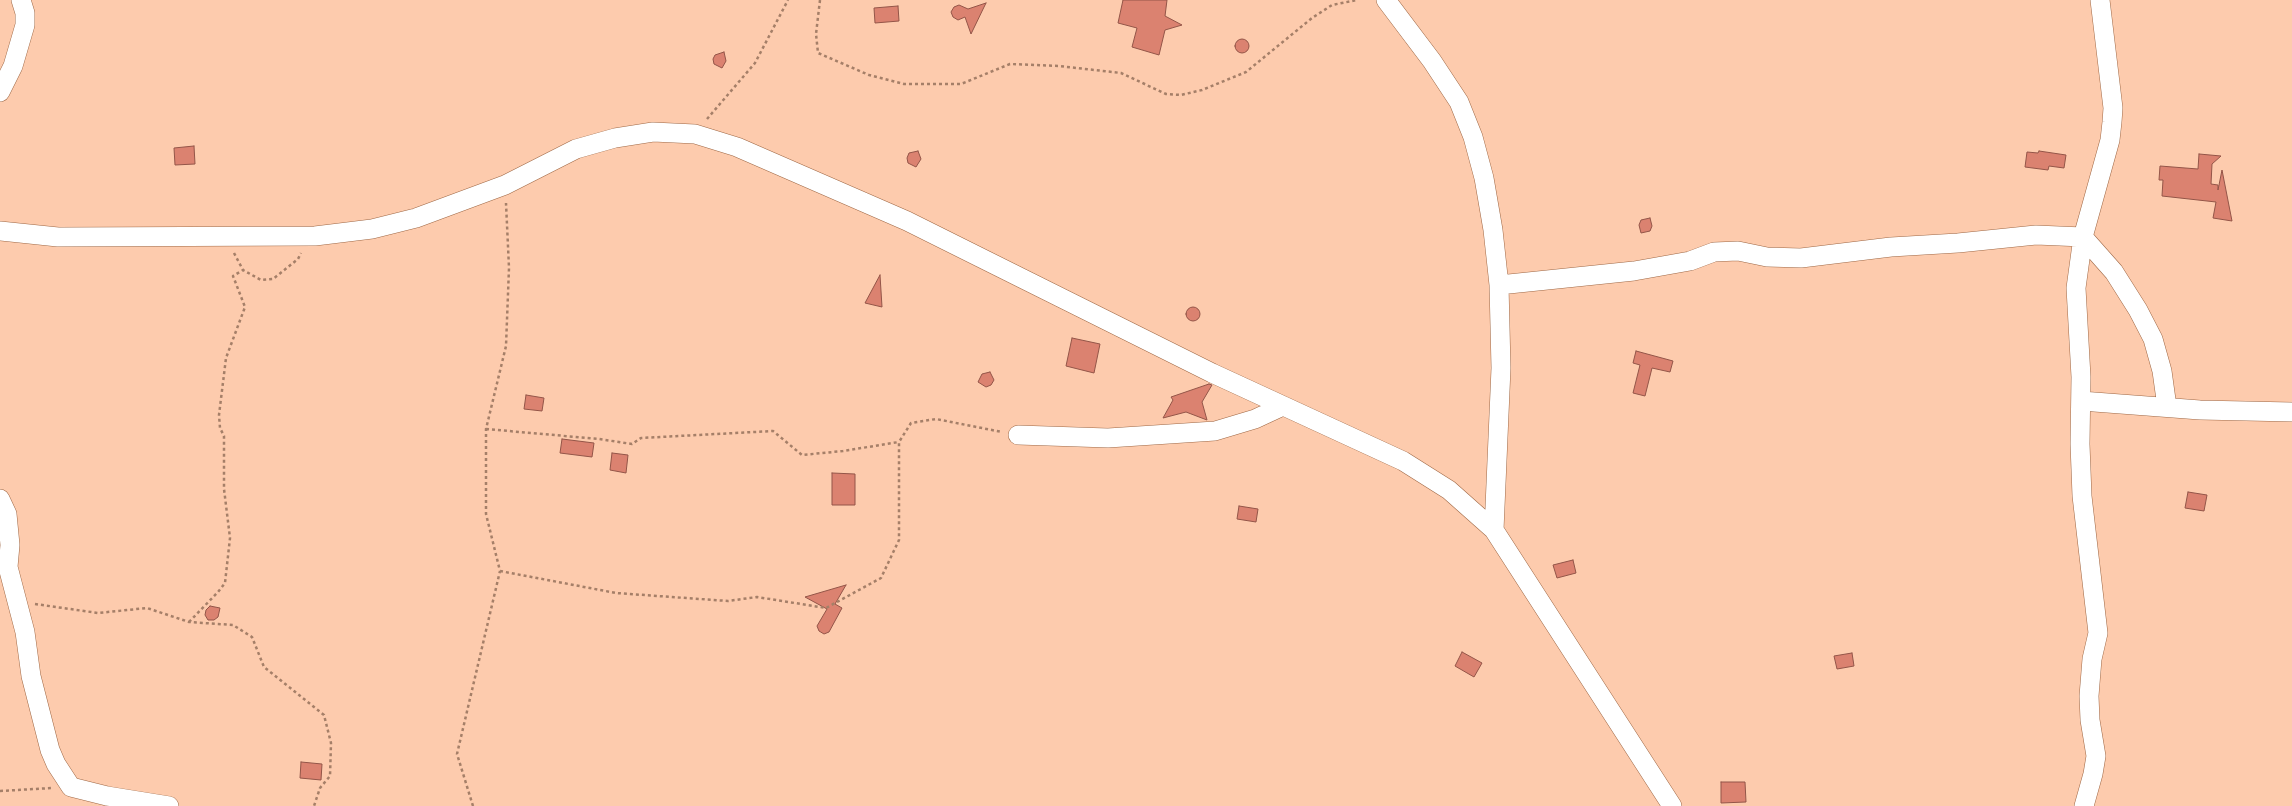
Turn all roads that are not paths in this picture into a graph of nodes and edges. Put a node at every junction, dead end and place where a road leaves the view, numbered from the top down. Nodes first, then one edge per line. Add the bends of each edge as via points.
1 (21, 0) edge
2 (1386, 0) edge
3 (2100, 0) edge
4 (0, 92) edge
5 (0, 231) edge
6 (2083, 237) junction
7 (1499, 285) junction
8 (2081, 400) junction
9 (1283, 406) junction
10 (2167, 408) junction
11 (2292, 412) edge
12 (1018, 435) road end
13 (0, 499) edge
14 (1494, 530) junction
15 (169, 806) edge
16 (1672, 806) edge
17 (2084, 806) edge

1 - 4 street via 25,25 13,66
2 - 7 street via 1459,102 1473,137 1484,178
3 - 6 street via 2113,108 2112,122 2110,140
5 - 9 street via 58,237 236,237 315,236 372,229 410,220 505,185 576,149 653,132 695,134 737,147 907,221
6 - 7 street via 2036,235 1891,247 1801,258 1738,251 1714,252 1690,261 1634,272
6 - 8 street via 2076,288
6 - 10 street via 2114,272 2153,339 2162,371
7 - 14 street via 1501,368
8 - 10 street
8 - 17 street via 2082,496 2098,633 2092,659 2089,696 2096,756
9 - 12 street via 1256,419 1215,431 1108,438
9 - 14 street via 1404,461 1449,490
10 - 11 street
13 - 15 street via 7,514 10,545 8,567 18,601 31,676 50,750 71,787
14 - 16 street

